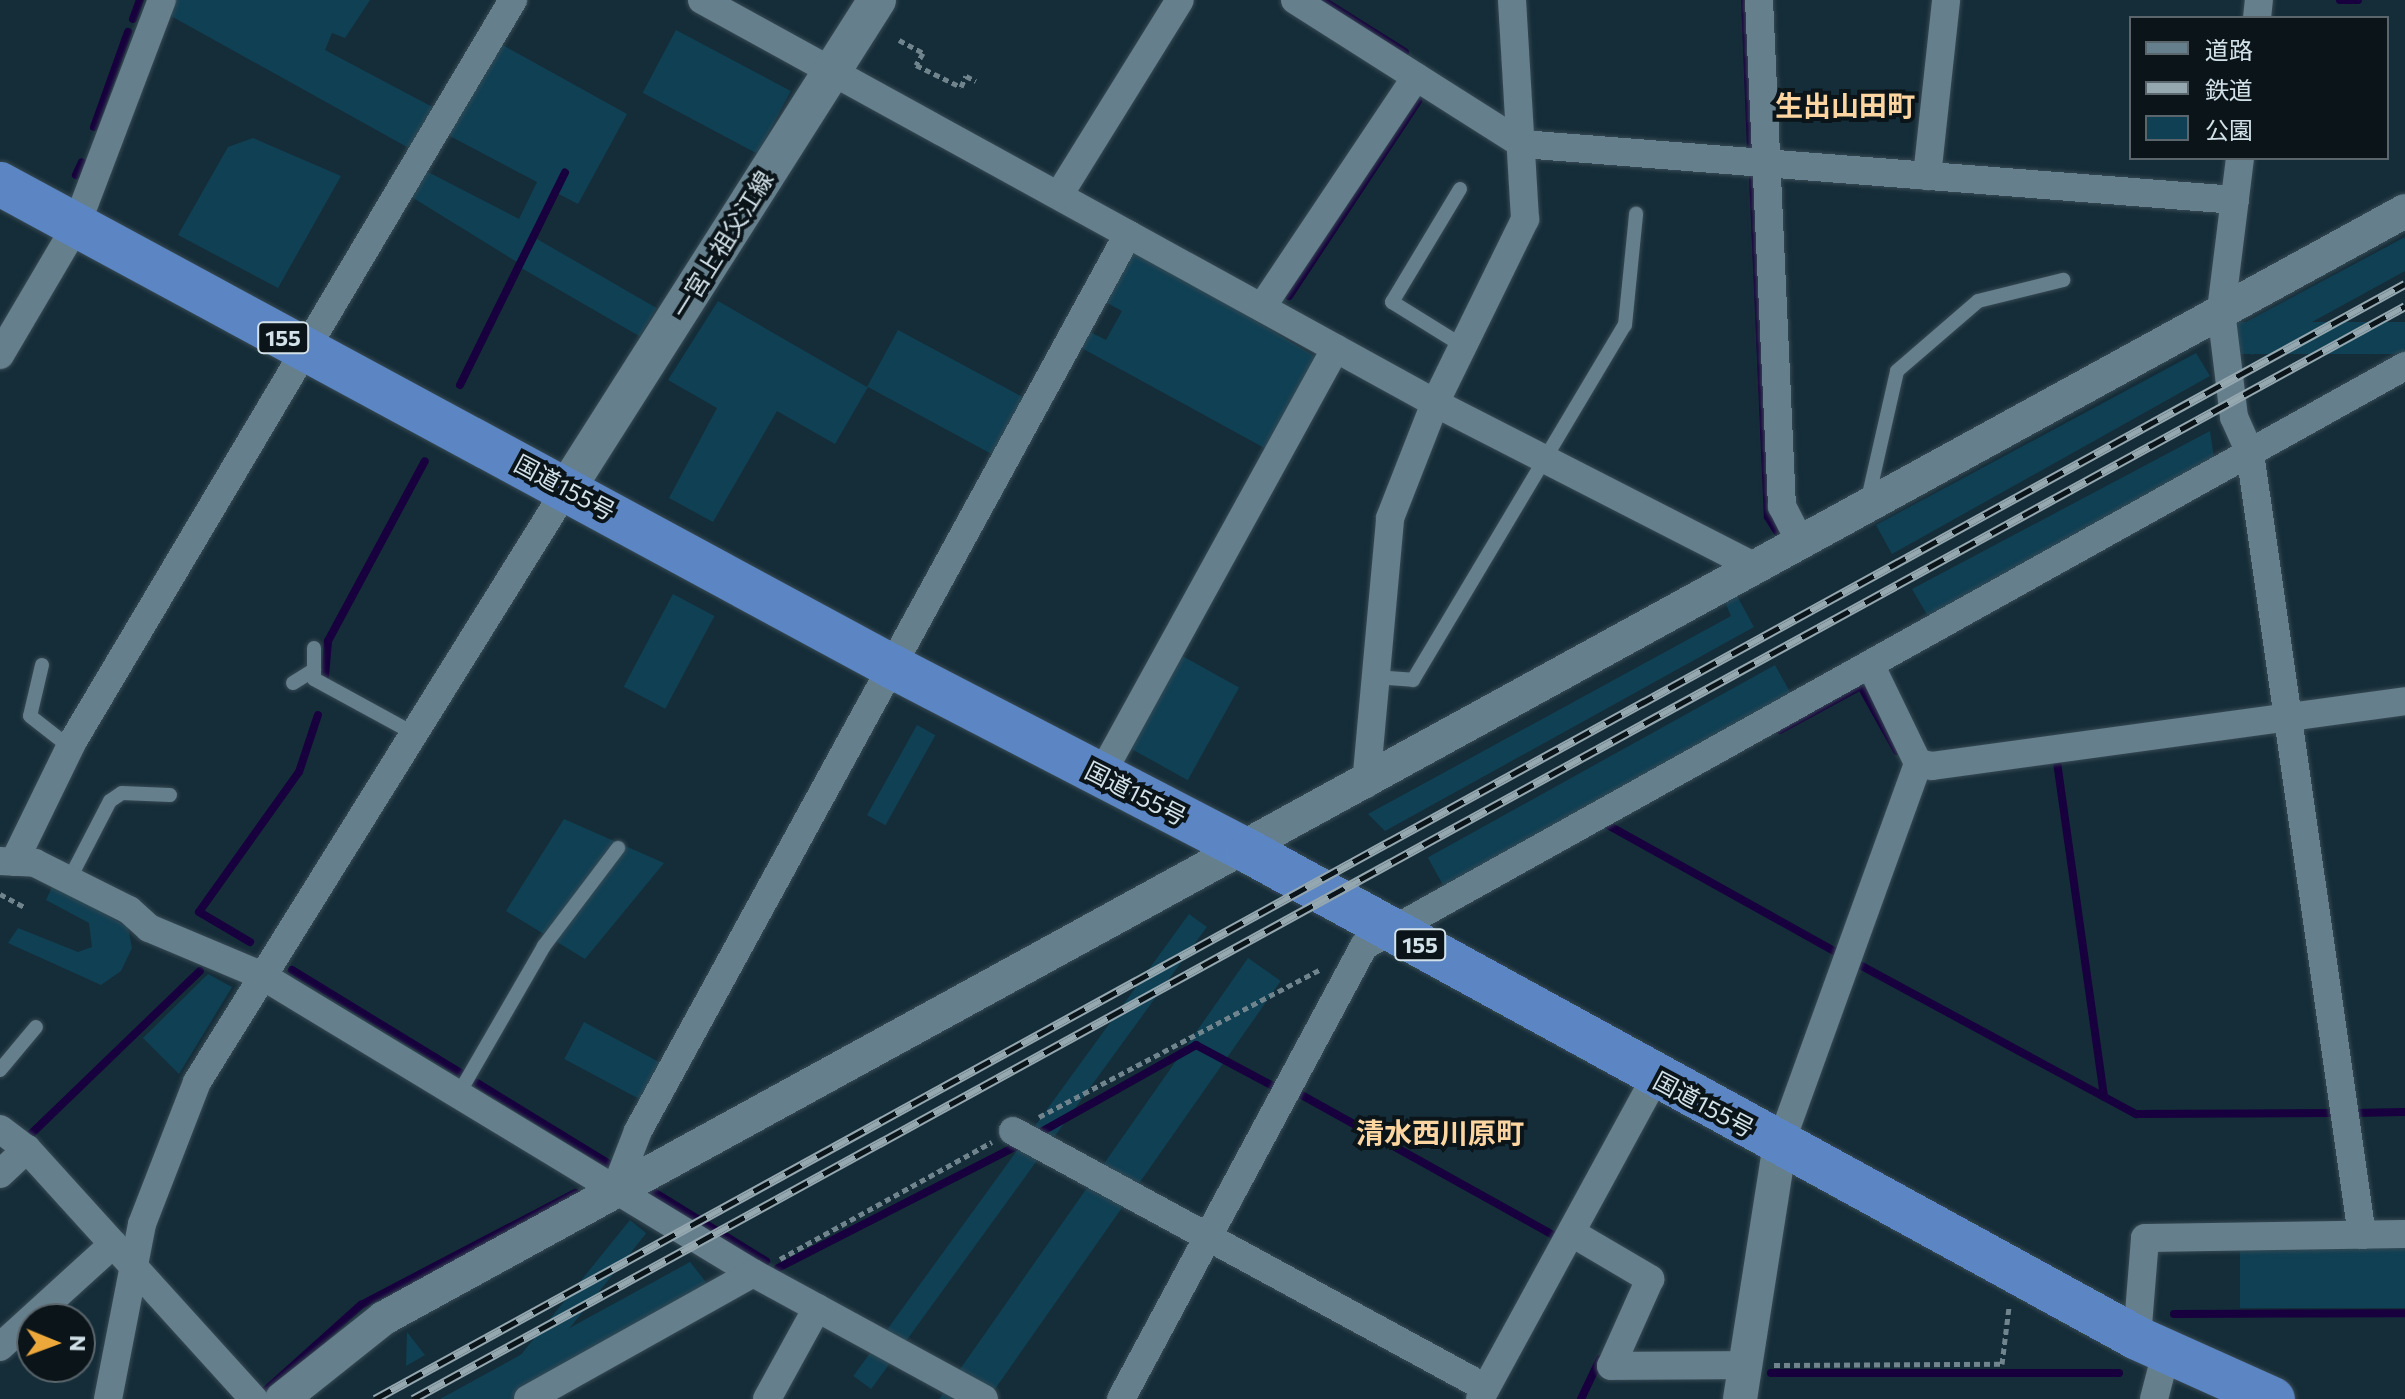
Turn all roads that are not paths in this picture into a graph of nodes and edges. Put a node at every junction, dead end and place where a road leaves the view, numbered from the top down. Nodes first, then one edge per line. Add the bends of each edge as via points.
1 (162, 0) edge
2 (513, 0) edge
3 (702, 0) edge
4 (877, 0) edge
5 (1180, 0) edge
6 (1295, 0) edge
7 (1512, 0) edge
8 (1759, 0) edge
9 (1946, 0) edge
10 (832, 70) junction
11 (1416, 77) junction
12 (1522, 144) junction
13 (2240, 160) edge
14 (1765, 163) junction
15 (1927, 176) junction
16 (0, 184) edge
17 (1460, 189) dead end
18 (1059, 195) junction
19 (2235, 200) junction
20 (2405, 211) edge
21 (1636, 214) dead end
22 (76, 226) junction
23 (1128, 234) junction
24 (2063, 280) dead end
25 (1262, 307) junction
26 (2221, 311) junction
27 (1463, 346) junction
28 (1336, 348) junction
29 (309, 352) junction
30 (0, 355) edge
31 (2405, 366) edge
32 (1435, 403) junction
33 (2250, 453) junction
34 (1545, 459) junction
35 (567, 488) junction
36 (1867, 503) junction
37 (1799, 540) junction
38 (1753, 566) junction
39 (314, 648) dead end
40 (42, 665) dead end
41 (893, 667) junction
42 (1872, 668) junction
43 (314, 670) junction
44 (1372, 676) junction
45 (293, 683) dead end
46 (2405, 701) edge
47 (2286, 718) junction
48 (413, 733) junction
49 (71, 748) junction
50 (1918, 763) junction
51 (1101, 775) junction
52 (1366, 784) junction
53 (170, 795) dead end
54 (618, 848) dead end
55 (1248, 851) junction
56 (7, 862) edge
57 (69, 880) junction
58 (1380, 939) junction
59 (261, 975) junction
60 (36, 1027) dead end
61 (0, 1070) edge
62 (1655, 1078) junction
63 (458, 1095) junction
64 (0, 1129) edge
65 (1013, 1131) road end
66 (1780, 1145) junction
67 (27, 1149) junction
68 (0, 1174) edge
69 (615, 1190) junction
70 (1572, 1233) junction
71 (2405, 1234) edge
72 (2362, 1235) junction
73 (1209, 1237) junction
74 (113, 1244) junction
75 (132, 1264) junction
76 (753, 1273) junction
77 (817, 1308) junction
78 (2151, 1346) junction
79 (0, 1347) edge
80 (1745, 1365) junction
81 (559, 1390) edge
82 (1483, 1393) edge
83 (108, 1399) edge
84 (254, 1399) edge
85 (282, 1399) edge
86 (528, 1399) edge
87 (767, 1399) edge
88 (984, 1399) edge
89 (1121, 1399) edge
90 (1740, 1399) edge
91 (2154, 1399) edge
92 (2273, 1399) edge

1 - 22 street
2 - 29 street
3 - 10 street
4 - 10 main road, 一宮上祖父江線
5 - 18 street
6 - 11 street
7 - 12 street via 1510,50
8 - 14 street
9 - 15 street
10 - 18 street
10 - 35 main road, 一宮上祖父江線
11 - 12 street
11 - 25 street
12 - 14 street
12 - 27 street via 1525,219
13 - 19 street
14 - 15 street
14 - 37 street via 1782,506
15 - 19 street
16 - 22 highway, 国道155号 / 155
17 - 27 lane via 1392,302
18 - 23 street
19 - 26 street
20 - 26 street
21 - 34 lane via 1625,325
22 - 29 highway, 国道155号 / 155
22 - 30 street
23 - 25 street
23 - 41 street
24 - 36 lane via 1978,301 1897,371
25 - 28 street
26 - 33 street via 2234,417
26 - 36 street
27 - 32 street
28 - 32 street
28 - 51 street
29 - 35 highway, 国道155号 / 155
29 - 49 street
31 - 33 street
32 - 34 street
32 - 44 street via 1390,518
33 - 42 street via 1918,632
33 - 47 street
34 - 38 street
34 - 44 lane via 1413,680
35 - 41 highway, 国道155号 / 155
35 - 48 street
36 - 37 street
37 - 38 street
38 - 52 street
39 - 43 lane
40 - 49 lane via 30,716
41 - 51 highway, 国道155号 / 155
41 - 69 street via 646,1117
42 - 50 street
42 - 58 street
43 - 45 lane
43 - 48 lane via 314,679
44 - 52 street
46 - 47 street
47 - 50 street
47 - 72 street
48 - 59 street
49 - 56 street
50 - 66 street
51 - 55 highway, 国道155号 / 155
52 - 55 street
53 - 57 lane via 122,793 110,801
54 - 63 lane via 544,946
55 - 58 highway, 国道155号 / 155
55 - 69 street
56 - 57 street
57 - 59 street via 149,928
58 - 62 highway, 国道155号 / 155
58 - 73 street
59 - 63 street
59 - 75 street via 197,1082
60 - 61 lane
62 - 66 highway, 国道155号 / 155
62 - 70 street
63 - 69 street
64 - 67 street
65 - 73 street
66 - 78 highway, 国道155号 / 155
66 - 80 street
67 - 68 street
67 - 74 street
69 - 76 street
69 - 85 street via 384,1318
70 - 80 street via 1650,1279 1611,1366
70 - 82 street
71 - 72 street
72 - 78 street via 2145,1238
73 - 82 street
73 - 89 street
74 - 75 street
74 - 79 street
75 - 83 street
75 - 84 street
76 - 77 street
76 - 81 street
77 - 87 street
77 - 88 street
78 - 91 street
78 - 92 highway, 国道155号 / 155
80 - 90 street
81 - 86 street

